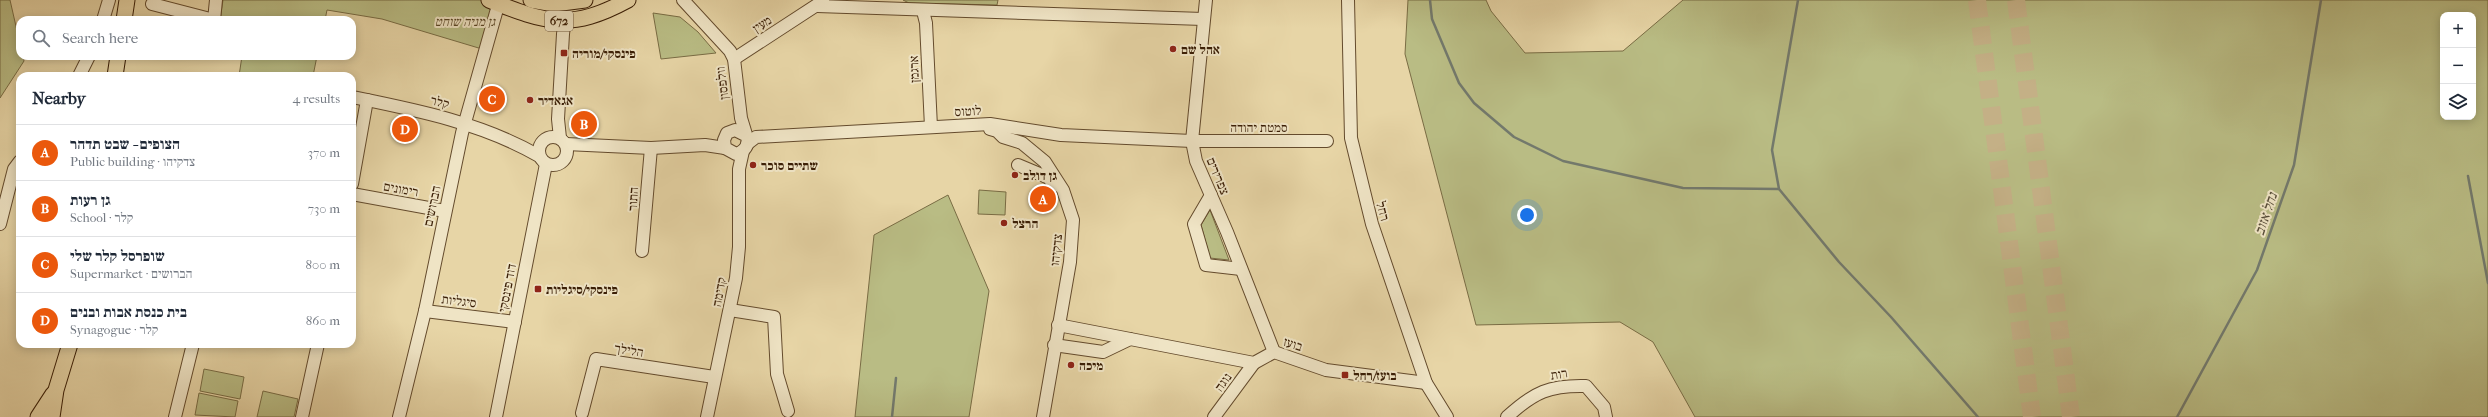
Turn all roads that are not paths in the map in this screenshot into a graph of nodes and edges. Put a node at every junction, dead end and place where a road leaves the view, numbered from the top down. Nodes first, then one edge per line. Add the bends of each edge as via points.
1 (109, 0) edge
2 (127, 0) edge
3 (216, 0) edge
4 (531, 0) edge
5 (585, 0) edge
6 (628, 0) edge
7 (683, 0) edge
8 (1206, 0) edge
9 (1348, 0) edge
10 (492, 1) edge
11 (821, 3) edge
12 (152, 4) dead end
13 (890, 5) edge
14 (923, 11) junction
15 (104, 16) edge
16 (125, 16) edge
17 (198, 16) edge
18 (214, 16) edge
19 (1203, 19) junction
20 (569, 21) junction
21 (734, 59) junction
22 (88, 60) edge
23 (117, 60) edge
24 (80, 72) edge
25 (116, 72) edge
26 (356, 98) edge
27 (367, 100) junction
28 (465, 124) junction
29 (990, 124) junction
30 (931, 127) junction
31 (563, 141) junction
32 (1192, 141) junction
33 (1327, 141) dead end
34 (736, 143) junction
35 (589, 147) junction
36 (650, 148) junction
37 (542, 155) junction
38 (566, 157) junction
39 (356, 162) edge
40 (1018, 165) dead end
41 (16, 166) edge
42 (356, 195) edge
43 (1211, 195) junction
44 (445, 211) junction
45 (0, 224) edge
46 (1073, 227) junction
47 (642, 251) dead end
48 (1241, 269) junction
49 (730, 310) junction
50 (425, 311) junction
51 (514, 322) junction
52 (1058, 325) junction
53 (1130, 339) junction
54 (1054, 345) junction
55 (69, 348) edge
56 (192, 348) edge
57 (317, 348) edge
58 (1274, 352) junction
59 (1254, 363) junction
60 (714, 377) junction
61 (1426, 383) junction
62 (56, 390) junction
63 (788, 411) dead end
64 (582, 413) dead end
65 (38, 417) edge
66 (52, 417) edge
67 (176, 417) edge
68 (302, 417) edge
69 (399, 417) edge
70 (496, 417) edge
71 (707, 417) edge
72 (1043, 417) edge
73 (1214, 417) edge
74 (1447, 417) edge
75 (1507, 417) edge
76 (1606, 417) edge

1 - 15 street
2 - 16 main road
3 - 18 street
4 - 5 main road, 672 via 554,4
6 - 20 main road, 672 via 591,16
7 - 21 street, וולפסון via 730,51
8 - 19 street, צפרירים
9 - 61 street, רחל via 1351,138 1372,224
10 - 20 main road, 672 via 528,16
10 - 28 street, הברושים via 497,9
11 - 13 street
11 - 21 street, מעין
12 - 17 street
13 - 14 street
14 - 19 street
14 - 30 street, ארגמן via 926,23
19 - 32 street, צפרירים
20 - 31 street via 564,26 563,34 558,119
21 - 34 street, וולפסון via 739,109
22 - 24 street
23 - 25 main road
26 - 27 street, קלר
27 - 28 street, קלר
27 - 39 street
28 - 37 street, קלר
28 - 44 street, הברושים
29 - 30 street, לוטוס
29 - 32 street, לוטוס via 1061,135
29 - 46 street, צדקיהו via 990,128 1022,143 1045,162 1063,190
30 - 34 street, לוטוס via 756,137
31 - 35 street
31 - 37 street via 548,138
31 - 38 street
32 - 33 street, סמטת יהודה
32 - 43 street, צפרירים via 1196,161
34 - 36 street
34 - 49 street, קדימה via 739,170 739,247
35 - 36 street
35 - 38 street
36 - 47 street, התור
37 - 38 street via 556,165
37 - 51 street, דוד פינסקי
40 - 46 street via 1035,166 1049,178
41 - 45 street
42 - 44 street, רימונים
43 - 48 street, צפרירים
43 - 48 street via 1194,224 1206,265
44 - 50 street, הברושים
46 - 52 street, צדקיהו via 1070,262
48 - 58 street, צפרירים
49 - 60 street, קדימה
49 - 63 street via 774,317 777,374
50 - 51 street, סיגליות
50 - 69 street, הברושים
51 - 70 street, דוד פינסקי
52 - 53 street
52 - 54 street, צדקיהו
53 - 54 street via 1103,352
53 - 59 street
54 - 72 street, צדקיהו
55 - 62 main road
56 - 67 street
57 - 68 street
58 - 59 street, בועז
58 - 61 street, בועז via 1326,370
59 - 73 street, נוגה
60 - 64 street, הלילך via 596,359
60 - 71 street, קדימה
61 - 74 street, רחל
62 - 65 main road
62 - 66 main road
75 - 76 street, רות via 1519,406 1544,391 1566,385 1586,386 1604,407

